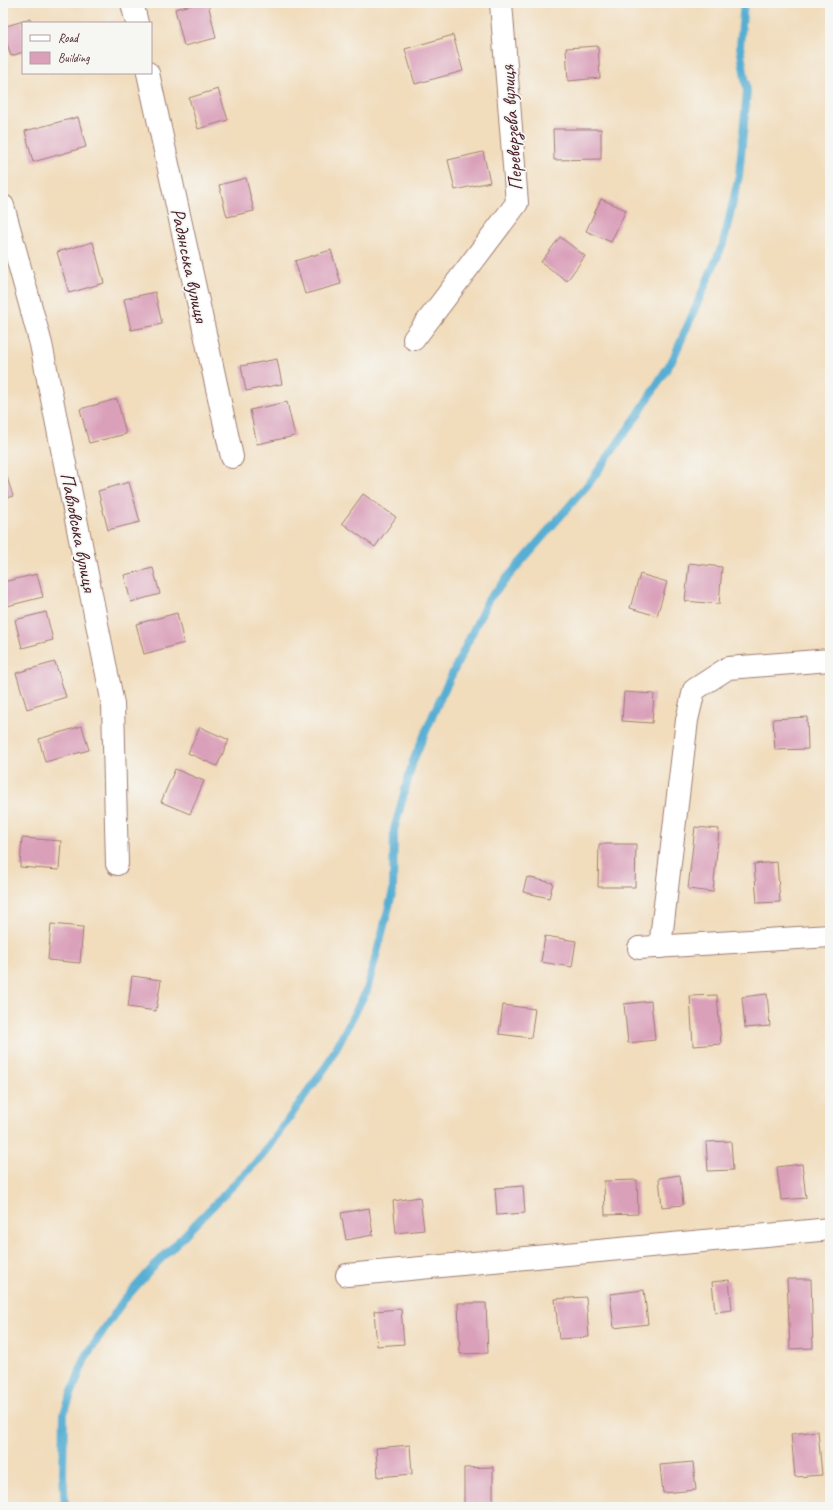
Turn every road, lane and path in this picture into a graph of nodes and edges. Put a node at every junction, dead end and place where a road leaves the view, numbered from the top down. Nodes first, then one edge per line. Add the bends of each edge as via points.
1 (132, 3) edge
2 (501, 3) edge
3 (137, 22) edge
4 (148, 74) edge
5 (3, 206) edge
6 (414, 339) dead end
7 (232, 457) dead end
8 (830, 660) edge
9 (117, 864) dead end
10 (830, 936) edge
11 (830, 1229) edge
12 (347, 1275) dead end

1 - 3 street
2 - 6 street, Переверзєва вулиця via 517,203
4 - 7 street, Радянська вулиця
5 - 9 street, Павловська вулиця via 41,344 113,704
8 - 10 street via 728,668 694,690 650,947
11 - 12 street

